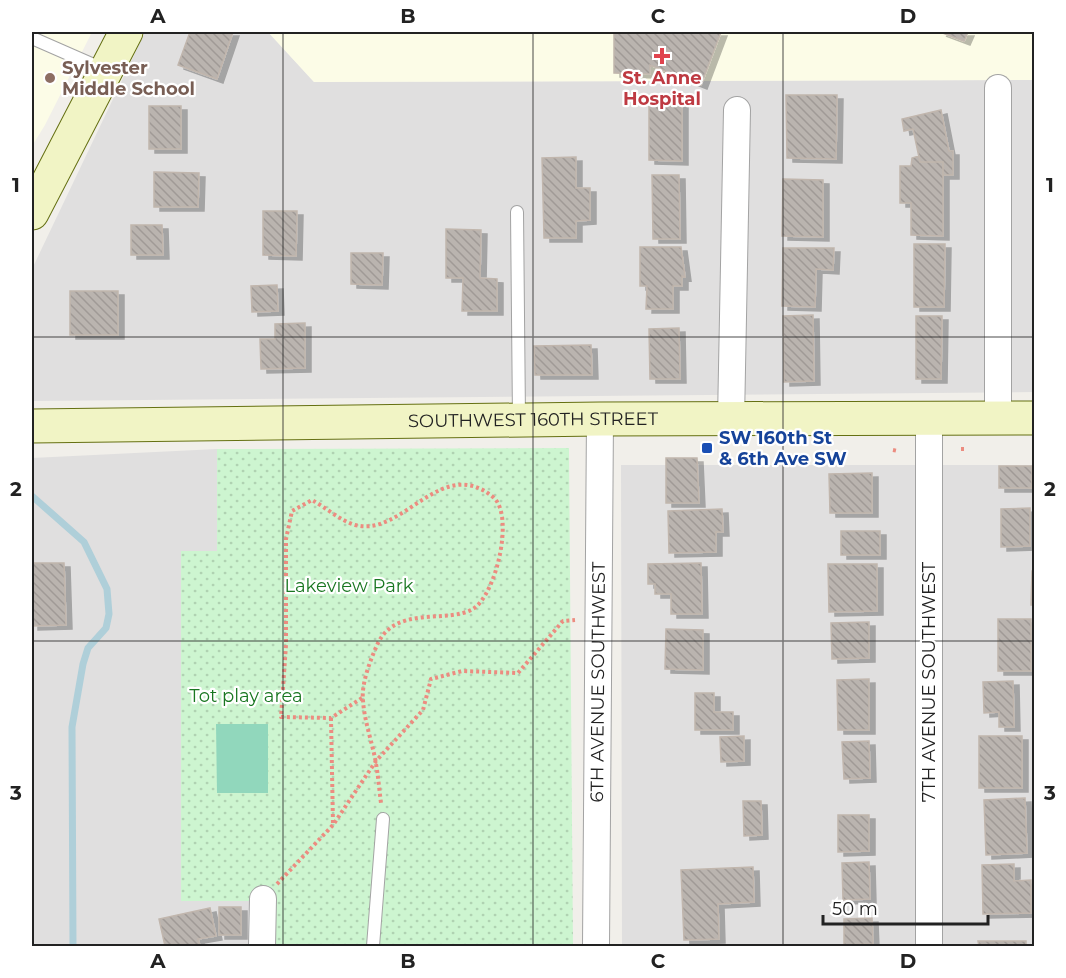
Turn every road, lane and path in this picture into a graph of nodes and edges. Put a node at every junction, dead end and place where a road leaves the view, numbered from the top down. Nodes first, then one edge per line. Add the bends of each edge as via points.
1 (126, 32) edge
2 (32, 38) edge
3 (106, 71) junction
4 (998, 88) dead end
5 (737, 110) dead end
6 (517, 212) dead end
7 (32, 213) edge
8 (929, 418) junction
9 (998, 418) junction
10 (1035, 418) edge
11 (600, 419) junction
12 (519, 420) junction
13 (731, 420) junction
14 (32, 426) edge
15 (597, 619) junction
16 (362, 698) junction
17 (331, 718) junction
18 (376, 761) junction
19 (383, 819) joint
20 (333, 825) junction
21 (263, 899) joint
22 (262, 946) edge
23 (373, 946) edge
24 (596, 946) edge
25 (929, 946) edge

1 - 3 street
2 - 3 lane
3 - 7 street
4 - 9 street
5 - 13 street
6 - 12 lane
8 - 9 street, SOUTHWEST 160TH STREET
8 - 13 street, SOUTHWEST 160TH STREET
8 - 25 street, 7TH AVENUE SOUTHWEST
9 - 10 street, SOUTHWEST 160TH STREET
11 - 12 street, SOUTHWEST 160TH STREET
11 - 13 street, SOUTHWEST 160TH STREET
11 - 15 street, 6TH AVENUE SOUTHWEST
12 - 14 street, SOUTHWEST 160TH STREET
15 - 18 path via 563,621 518,673 462,671 431,680 423,710
15 - 24 street, 6TH AVENUE SOUTHWEST
16 - 17 path
16 - 17 path via 379,641 391,628 411,619 471,611 483,601 501,554 501,512 494,498 474,488 442,488 383,524 356,525 312,500 292,512 286,539 281,717
16 - 18 path
17 - 20 path
18 - 19 path
18 - 20 path
19 - 23 lane
20 - 21 path
21 - 22 street

